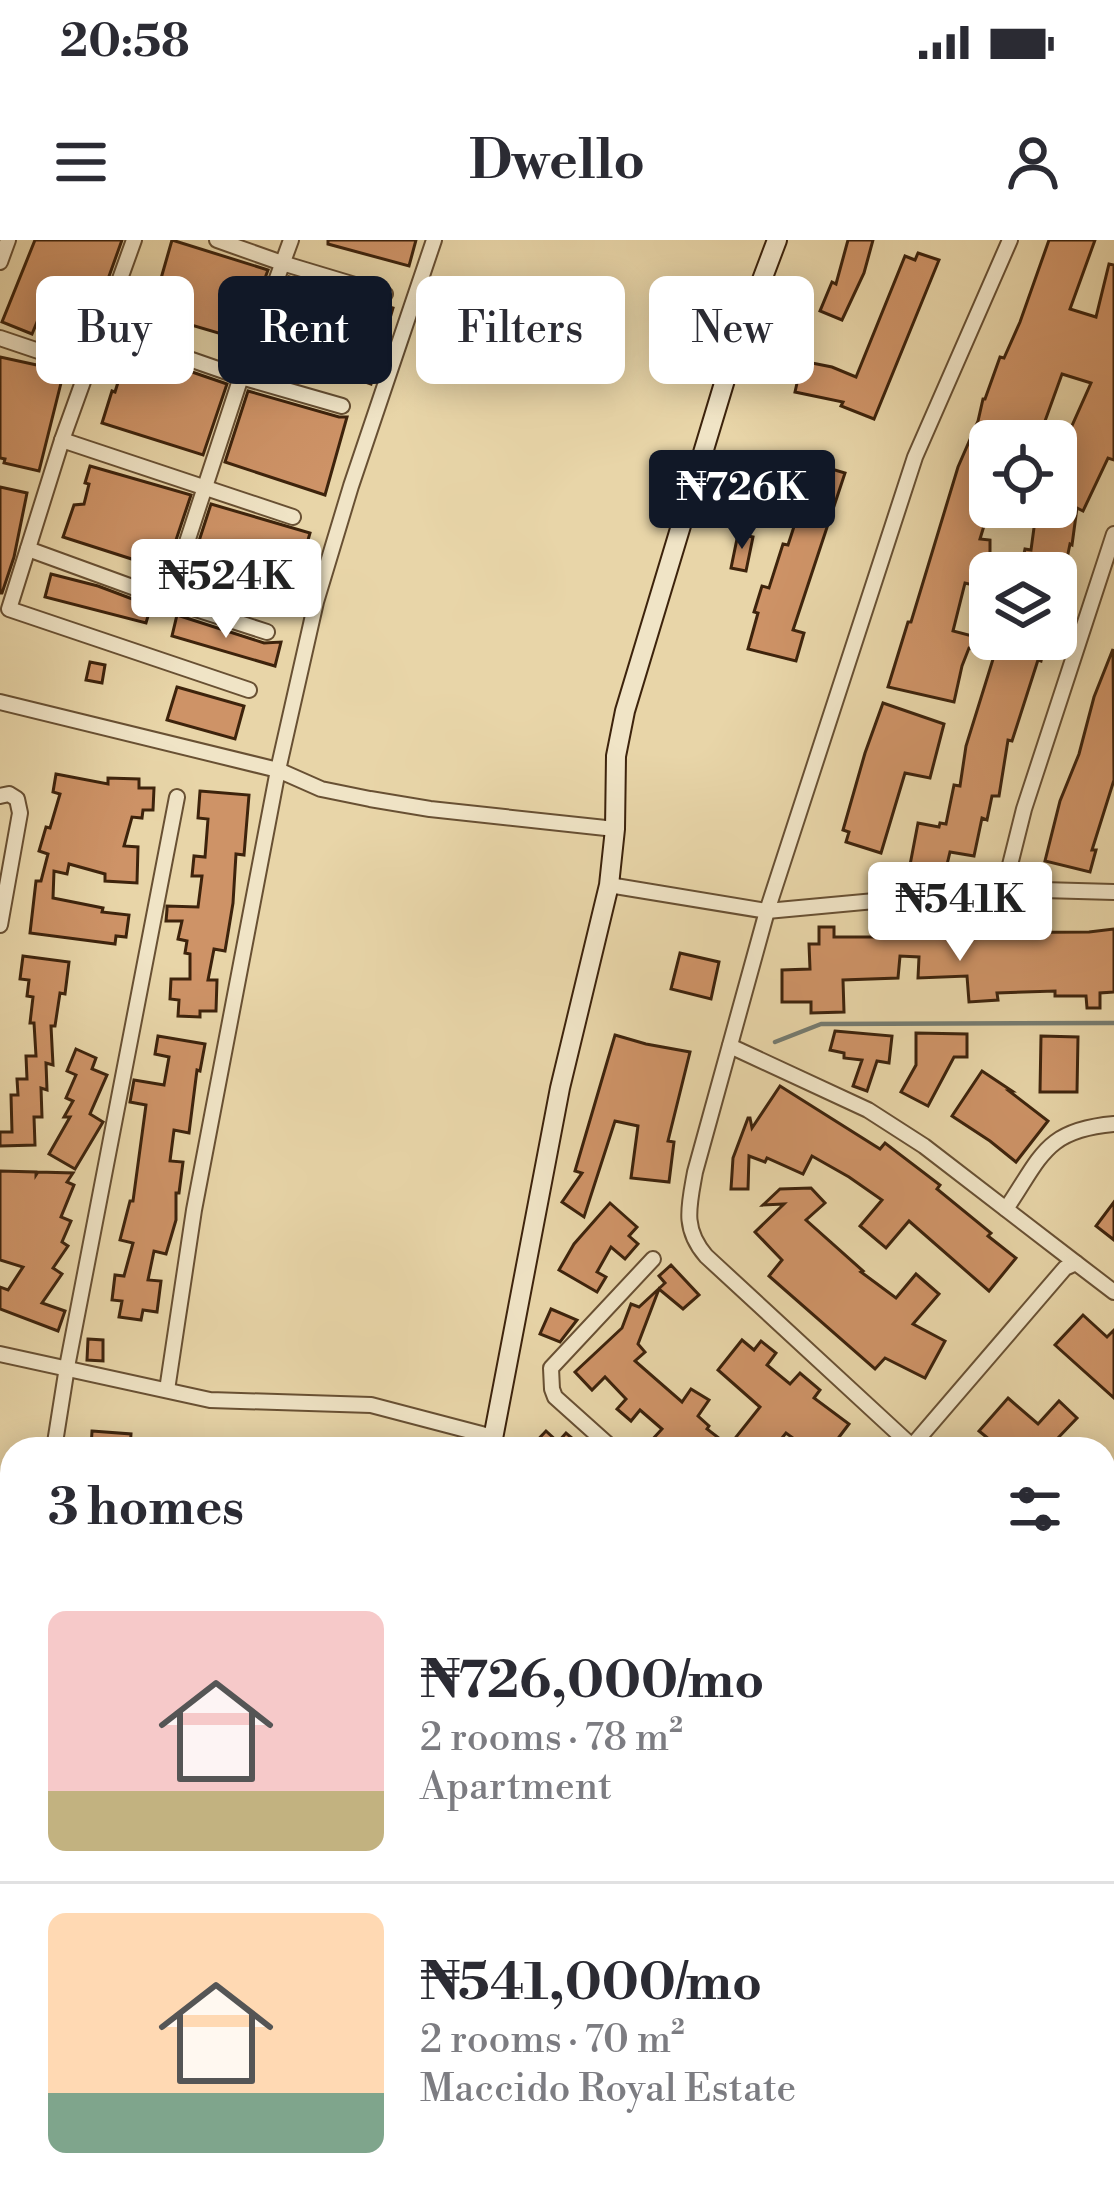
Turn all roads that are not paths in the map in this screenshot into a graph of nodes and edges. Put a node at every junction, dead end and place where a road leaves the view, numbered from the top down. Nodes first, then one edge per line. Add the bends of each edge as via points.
1 (8, 240) edge
2 (134, 240) edge
3 (217, 240) edge
4 (291, 240) edge
5 (434, 240) edge
6 (777, 240) edge
7 (1010, 240) edge
8 (0, 262) edge
9 (282, 263) junction
10 (121, 276) edge
11 (277, 276) edge
12 (326, 276) edge
13 (0, 338) edge
14 (36, 350) edge
15 (82, 384) edge
16 (239, 384) edge
17 (265, 384) edge
18 (342, 406) dead end
19 (62, 440) junction
20 (204, 487) junction
21 (293, 517) dead end
22 (1114, 534) edge
23 (28, 549) junction
24 (168, 600) junction
25 (5, 609) edge
26 (267, 632) dead end
27 (249, 690) dead end
28 (0, 702) edge
29 (278, 770) junction
30 (0, 796) edge
31 (177, 796) dead end
32 (615, 829) junction
33 (609, 885) junction
34 (1004, 889) junction
35 (1114, 892) edge
36 (767, 911) junction
37 (0, 925) edge
38 (730, 1046) junction
39 (1114, 1124) edge
40 (1006, 1208) junction
41 (653, 1259) dead end
42 (1076, 1263) junction
43 (1114, 1292) edge
44 (0, 1354) edge
45 (67, 1367) junction
46 (167, 1390) junction
47 (57, 1437) edge
48 (473, 1437) edge
49 (493, 1437) edge
50 (600, 1437) edge
51 (901, 1437) edge
52 (922, 1437) edge

1 - 8 street
2 - 10 street
3 - 9 street
4 - 9 street
5 - 29 street via 316,602
6 - 32 street via 728,370 625,710
7 - 36 street via 915,457
9 - 11 street
9 - 12 street
13 - 14 street
15 - 19 street
16 - 20 street
17 - 18 street
19 - 20 street
19 - 23 street
20 - 21 street
20 - 24 street
22 - 34 street
23 - 24 street
23 - 25 street
24 - 26 street
25 - 27 street
28 - 29 street
29 - 32 street via 370,799
29 - 46 street
30 - 37 street via 16,799 20,813
31 - 45 street
32 - 33 street
33 - 36 street
33 - 49 street via 555,1109
34 - 35 street
34 - 36 street
36 - 38 street
38 - 40 street via 868,1110
38 - 51 street via 695,1172 694,1241
39 - 40 street via 1083,1126 1052,1141
40 - 42 street
41 - 50 street via 550,1367 555,1397
42 - 43 street
42 - 52 street
44 - 45 street
45 - 46 street
45 - 47 street
46 - 48 street via 210,1400 371,1405

